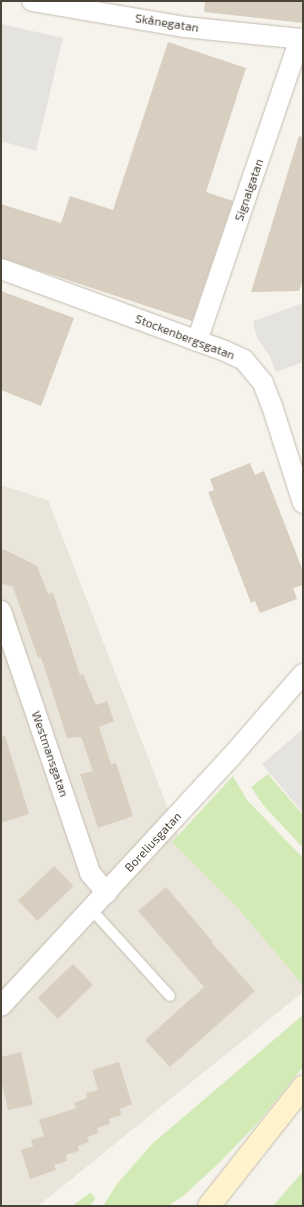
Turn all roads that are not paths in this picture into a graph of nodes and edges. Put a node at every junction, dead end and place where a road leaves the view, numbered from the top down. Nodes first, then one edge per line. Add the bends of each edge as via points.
1 (32, 1) edge
2 (302, 39) edge
3 (1, 269) edge
4 (197, 341) junction
5 (303, 503) edge
6 (1, 612) edge
7 (303, 674) edge
8 (107, 893) junction
9 (92, 910) junction
10 (170, 996) dead end
11 (1, 1006) edge
12 (303, 1086) edge
13 (269, 1130) junction
14 (195, 1206) edge
15 (209, 1206) edge

1 - 2 street, Skånegatan via 184,27
2 - 4 street, Signalgatan
3 - 4 street, Stockenbergsgatan
4 - 5 street, Stockenbergsgatan via 244,360 263,383
6 - 8 street, Westmansgatan via 90,873
7 - 8 street, Boreliusgatan
8 - 9 street, Boreliusgatan
9 - 10 lane
9 - 11 street, Boreliusgatan
12 - 13 main road
13 - 14 main road
13 - 15 main road

